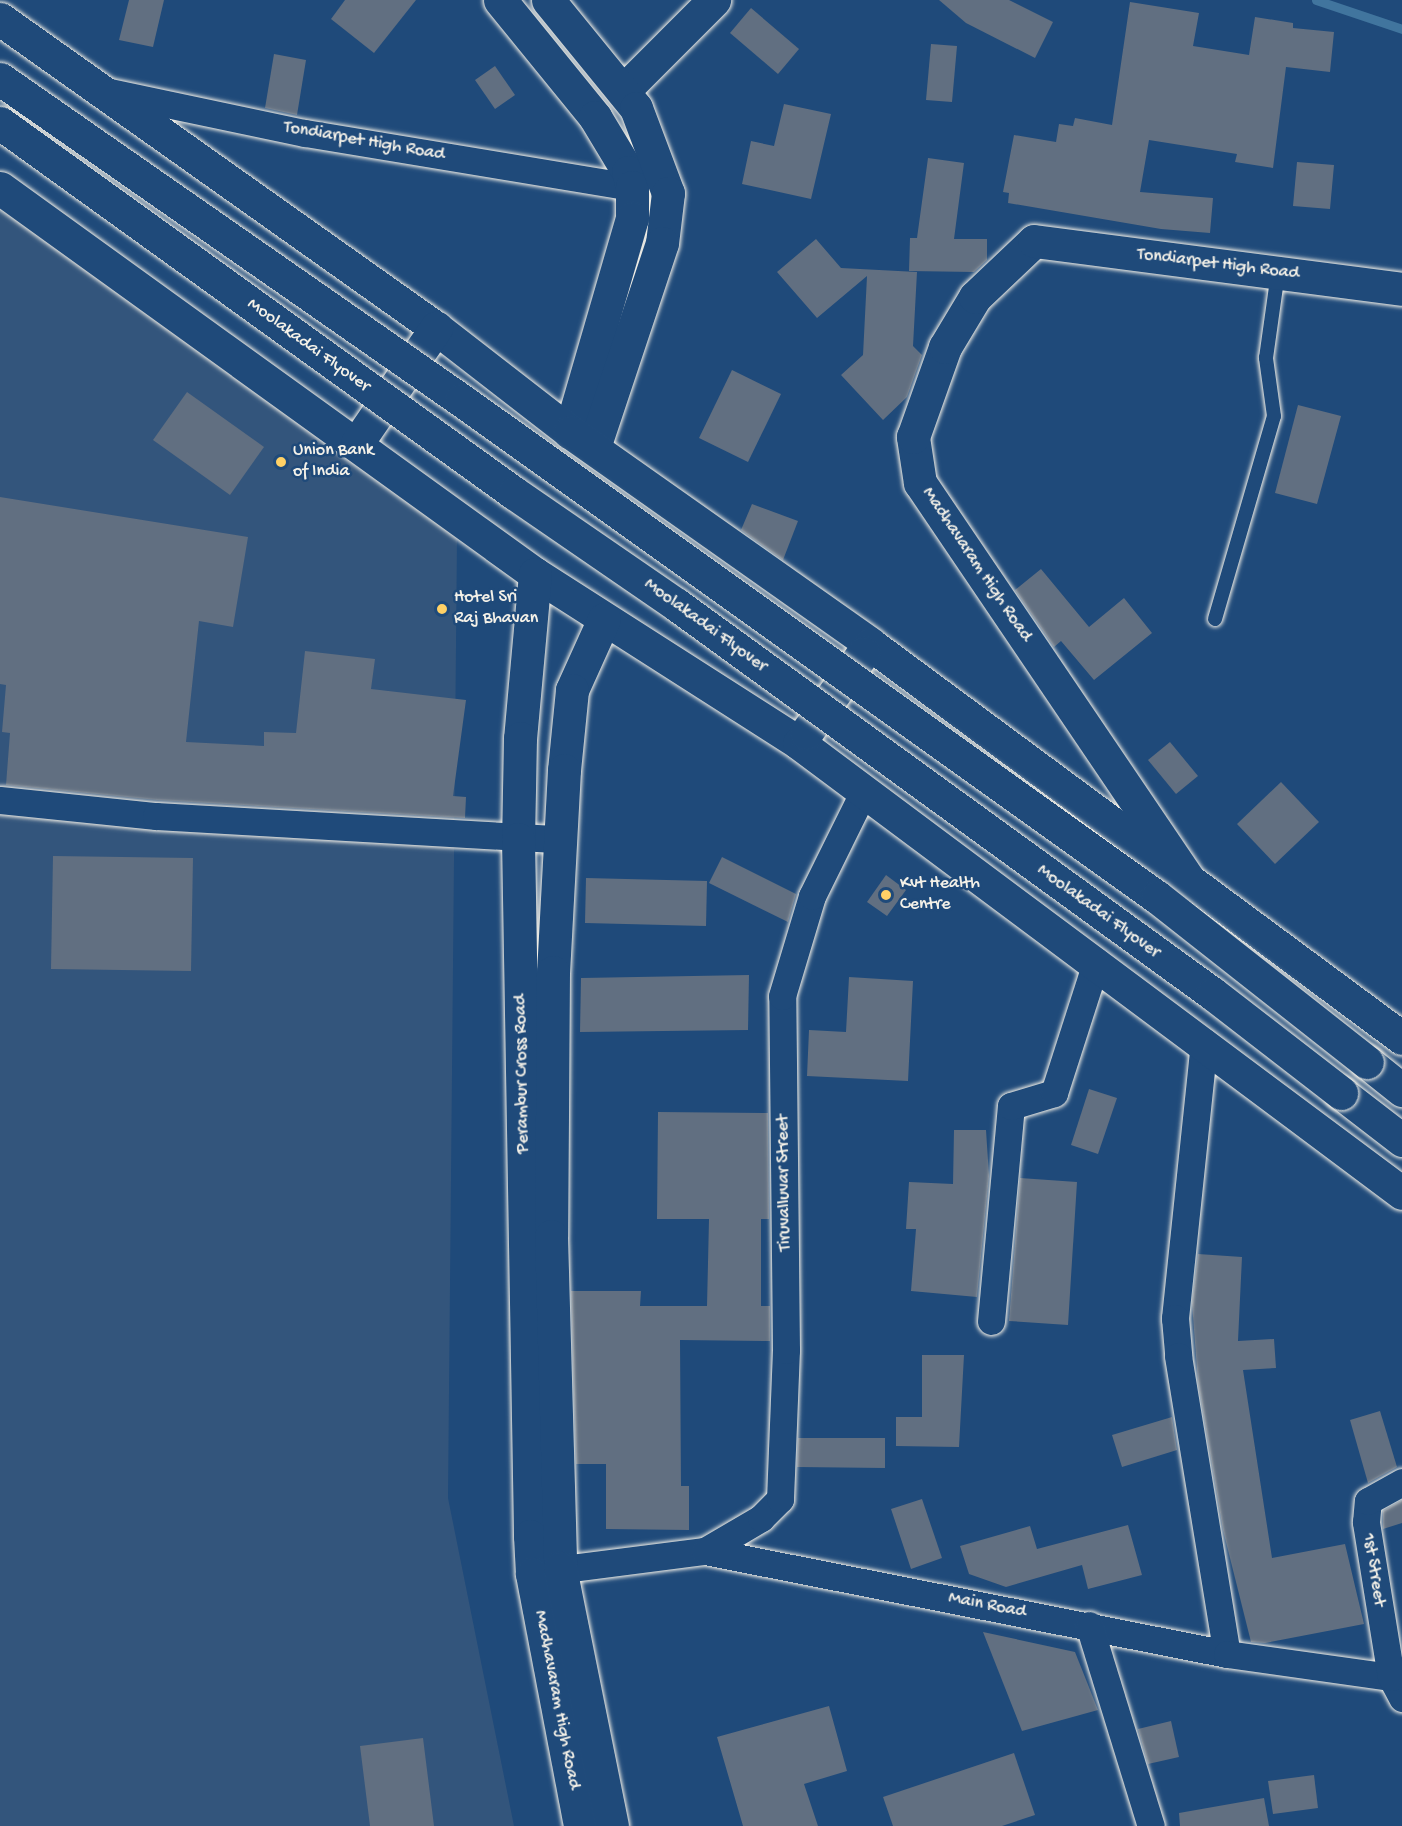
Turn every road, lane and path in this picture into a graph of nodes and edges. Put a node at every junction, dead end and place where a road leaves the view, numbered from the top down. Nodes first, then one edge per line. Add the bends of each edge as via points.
1 (500, 0) edge
2 (548, 0) edge
3 (714, 0) edge
4 (0, 19) edge
5 (0, 79) edge
6 (96, 89) junction
7 (623, 91) junction
8 (0, 123) edge
9 (0, 188) edge
10 (632, 188) junction
11 (1034, 241) joint
12 (1278, 273) junction
13 (1402, 289) edge
14 (436, 328) junction
15 (582, 440) junction
16 (357, 442) junction
17 (535, 574) junction
18 (604, 619) junction
19 (1215, 619) dead end
20 (870, 644) junction
21 (799, 743) junction
22 (864, 791) junction
23 (0, 800) edge
24 (518, 839) junction
25 (558, 839) junction
26 (1189, 881) junction
27 (1096, 962) junction
28 (1402, 1038) edge
29 (1204, 1042) junction
30 (1402, 1090) edge
31 (1402, 1140) edge
32 (1402, 1193) edge
33 (990, 1321) dead end
34 (1402, 1482) edge
35 (705, 1551) junction
36 (546, 1571) junction
37 (1089, 1625) junction
38 (1227, 1654) junction
39 (1396, 1688) edge
40 (580, 1826) edge
41 (612, 1826) edge
42 (1151, 1826) edge

1 - 10 main road via 595,117
2 - 7 main road
3 - 7 main road
4 - 6 main road
5 - 30 main road, bridge via 461,400 1157,897
6 - 10 street, Tondiarpet High Road via 305,133
6 - 14 main road
7 - 15 main road via 646,128 668,193 662,243
8 - 31 main road, Moolakadai Flyover, bridge via 504,486 677,605 1213,994
9 - 16 main road via 289,398
10 - 15 main road via 632,218
11 - 12 main road, Tondiarpet High Road
11 - 26 main road, Madhavaram High Road via 975,297 945,347 913,437 920,483
12 - 13 main road, Tondiarpet High Road
12 - 19 lane via 1266,358 1274,416
14 - 15 main road
14 - 16 main road
15 - 20 main road
16 - 17 main road
17 - 18 main road
17 - 24 main road, Perambur Cross Road via 520,738
18 - 21 main road
18 - 25 main road, Perambur Cross Road via 572,690
20 - 21 main road
20 - 26 main road
21 - 22 main road
22 - 27 main road
22 - 35 street, Tiruvalluvar Street via 812,896 783,996 786,1338 780,1499 762,1518
23 - 24 street via 156,816
24 - 25 street
24 - 36 main road, Perambur Cross Road
25 - 36 main road, Perambur Cross Road
26 - 28 main road
27 - 29 main road
27 - 33 street via 1054,1093 1011,1106
29 - 32 main road
29 - 38 street via 1175,1318
34 - 39 street, 1st Street via 1368,1501 1366,1522
35 - 36 street, Main Road
35 - 37 street, Main Road
36 - 40 main road, Madhavaram High Road
36 - 41 main road
37 - 38 street, Main Road
37 - 42 street
38 - 39 street, Main Road

